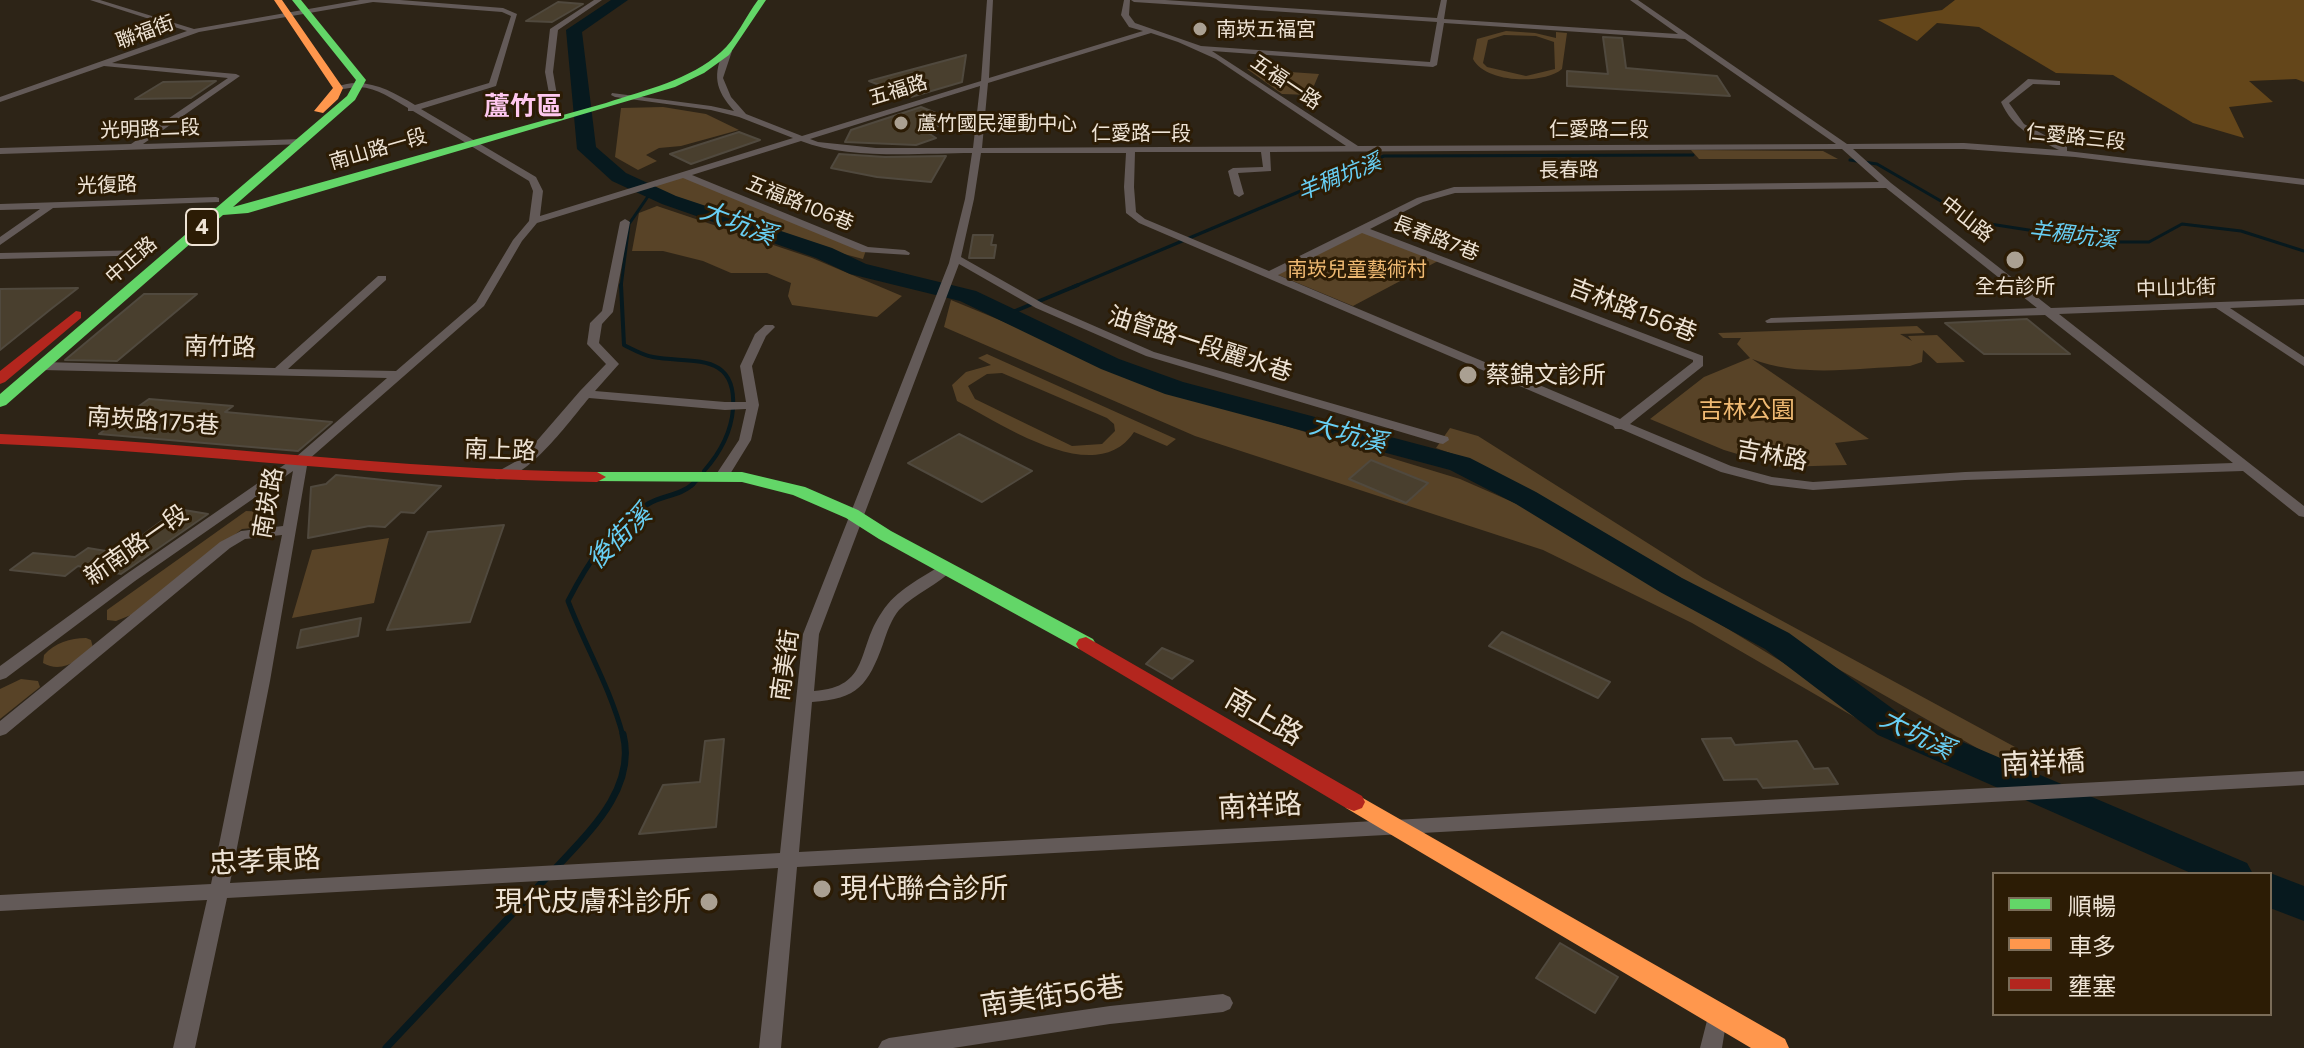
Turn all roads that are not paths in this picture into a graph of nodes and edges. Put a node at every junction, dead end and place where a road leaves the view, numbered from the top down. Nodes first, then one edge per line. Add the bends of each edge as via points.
1 (93, 0) edge
2 (599, 0) edge
3 (749, 0) edge
4 (762, 0) edge
5 (990, 0) edge
6 (1127, 0) edge
7 (1134, 0) edge
8 (1444, 0) edge
9 (1633, 0) edge
10 (292, 6) edge
11 (1438, 21) junction
12 (1132, 25) junction
13 (195, 31) junction
14 (1150, 31) junction
15 (216, 34) dead end
16 (1686, 37) junction
17 (1173, 38) junction
18 (1124, 39) junction
19 (1202, 48) junction
20 (728, 51) junction
21 (102, 65) junction
22 (985, 82) junction
23 (2057, 83) dead end
24 (359, 85) junction
25 (338, 88) junction
26 (0, 100) edge
27 (614, 100) junction
28 (411, 109) junction
29 (563, 113) junction
30 (742, 115) junction
31 (799, 139) junction
32 (283, 142) junction
33 (302, 142) junction
34 (467, 142) junction
35 (1843, 145) junction
36 (133, 147) junction
37 (1355, 149) junction
38 (976, 150) junction
39 (1265, 150) junction
40 (0, 151) edge
41 (1131, 151) junction
42 (2075, 154) junction
43 (684, 175) junction
44 (2304, 182) edge
45 (1888, 185) junction
46 (1239, 194) dead end
47 (51, 205) junction
48 (217, 206) junction
49 (0, 207) edge
50 (534, 221) junction
51 (625, 222) dead end
52 (1362, 229) junction
53 (0, 242) edge
54 (150, 253) junction
55 (905, 253) dead end
56 (0, 256) edge
57 (955, 261) junction
58 (1269, 275) junction
59 (382, 278) dead end
60 (1497, 281) joint
61 (2304, 302) edge
62 (2218, 305) junction
63 (2050, 312) junction
64 (1771, 321) dead end
65 (769, 327) dead end
66 (2304, 362) edge
67 (42, 366) junction
68 (280, 370) junction
69 (4, 371) edge
70 (398, 375) junction
71 (584, 394) junction
72 (0, 402) edge
73 (750, 405) junction
74 (1619, 426) junction
75 (0, 439) edge
76 (1443, 440) dead end
77 (302, 459) junction
78 (2246, 467) junction
79 (500, 476) junction
80 (709, 476) junction
81 (2304, 513) edge
82 (857, 514) junction
83 (290, 530) junction
84 (947, 568) junction
85 (0, 674) edge
86 (804, 697) junction
87 (0, 730) edge
88 (2304, 778) edge
89 (1954, 796) joint
90 (1397, 826) junction
91 (786, 862) junction
92 (569, 875) joint
93 (220, 891) junction
94 (0, 903) edge
95 (1223, 1003) dead end
96 (1718, 1011) junction
97 (184, 1048) edge
98 (770, 1048) edge
99 (889, 1048) edge
100 (1711, 1048) edge
101 (1775, 1048) edge

1 - 13 street
2 - 29 street via 554,29 549,72
3 - 27 street via 715,51
4 - 20 street
5 - 22 street, 南美街
6 - 12 street via 1125,15
7 - 11 street
8 - 11 street
9 - 16 street, 中山路
10 - 13 street, 聯福街
10 - 24 street via 361,80
10 - 25 street
10 - 28 street, 聯福街 via 373,0 515,15 493,84
11 - 16 street
11 - 19 street via 1433,65
12 - 14 street, 五福一路
12 - 18 street
13 - 15 street
13 - 21 street, 聯福街
14 - 17 street, 五福一路
14 - 18 street, 五福路
16 - 35 street, 中山路
17 - 18 street, 五福路
17 - 19 street, 五福一路
18 - 22 street, 五福路
19 - 37 street, 五福一路
20 - 27 street via 692,74
20 - 30 street via 718,71 722,95
21 - 26 street, 聯福街
21 - 36 street via 236,76
22 - 31 street, 五福路
22 - 38 street, 南美街
23 - 42 street via 2031,81 2005,102 2011,119 2024,130
24 - 25 street
24 - 28 street via 382,89
24 - 33 street, 中正路 / 4
25 - 32 street, 中正路 / 4
27 - 29 street, 南山路一段
27 - 30 street, 仁愛路一段
28 - 34 street
29 - 34 street, 南山路一段
30 - 31 street, 仁愛路一段
31 - 38 street, 仁愛路一段 via 876,151
31 - 43 street, 五福路
32 - 33 street, 光明路二段
32 - 36 street, 光明路二段
32 - 48 street, 中正路 / 4
33 - 48 street, 中正路 / 4
34 - 48 street, 南山路一段 via 244,210
34 - 50 street via 533,179 538,191
35 - 37 street, 仁愛路二段
35 - 42 street, 仁愛路三段
35 - 45 street, 中山路
36 - 40 street, 光明路二段
37 - 39 street, 仁愛路一段
38 - 41 street, 仁愛路一段
38 - 57 street, 南美街 via 973,194
39 - 41 street, 仁愛路一段
39 - 46 street via 1268,169 1233,171
41 - 58 street, 吉林路 via 1131,213
42 - 44 street, 仁愛路三段
43 - 50 street, 五福路
43 - 55 street, 五福路106巷 via 866,250
45 - 52 street, 長春路 via 1454,190 1420,200
45 - 63 street, 中山路
47 - 48 street, 光復路
47 - 49 street, 光復路
47 - 53 street
48 - 54 street, 中正路 / 4
48 - 67 street, 中正路 / 4
50 - 70 street, 南崁路 via 480,304
51 - 71 street via 607,312 596,323 593,344 613,364
52 - 58 street, 長春路
52 - 60 street, 長春路7巷
54 - 56 street
54 - 69 street, 中正路 / 4
57 - 76 street, 油管路一段麗水巷 via 1150,354
57 - 82 street, 南美街
58 - 74 street, 吉林路
59 - 68 street
60 - 74 street, 吉林路156巷 via 1699,358
61 - 62 street, 中山北街
62 - 63 street, 中山北街
62 - 66 street
63 - 64 street, 中山北街
63 - 78 street, 中山路
65 - 73 street via 746,366
67 - 68 street, 南竹路
67 - 69 street
67 - 72 street, 中正路 / 4
68 - 70 street, 南竹路
70 - 77 street, 南崁路
71 - 73 street
71 - 79 street via 527,461
73 - 80 street via 745,440
74 - 78 street, 吉林路 via 1726,469 1813,486
75 - 77 street, 南崁路175巷 via 192,447
77 - 79 street, 南上路
77 - 83 street, 南崁路
77 - 85 street, 新南路一段
78 - 81 street, 中山路
79 - 80 street, 南上路
80 - 82 street, 南上路 via 776,483
82 - 84 street, 南上路
82 - 86 street, 南美街 via 811,634
83 - 87 street via 241,535 225,545
83 - 93 street, 南崁路
84 - 86 street via 896,604 854,685 842,693
84 - 90 street, 南上路
86 - 91 street, 南美街
88 - 89 street, 南祥橋
89 - 90 street, 南祥路
90 - 91 street, 南祥路
90 - 96 street, 南上路 via 1525,905
91 - 92 street, 南祥路
91 - 98 street, 南美街
92 - 93 street, 忠孝東路
93 - 94 street, 忠孝東路
93 - 97 street, 南崁路
95 - 99 street, 南美街56巷
96 - 100 street
96 - 101 street, 南上路

